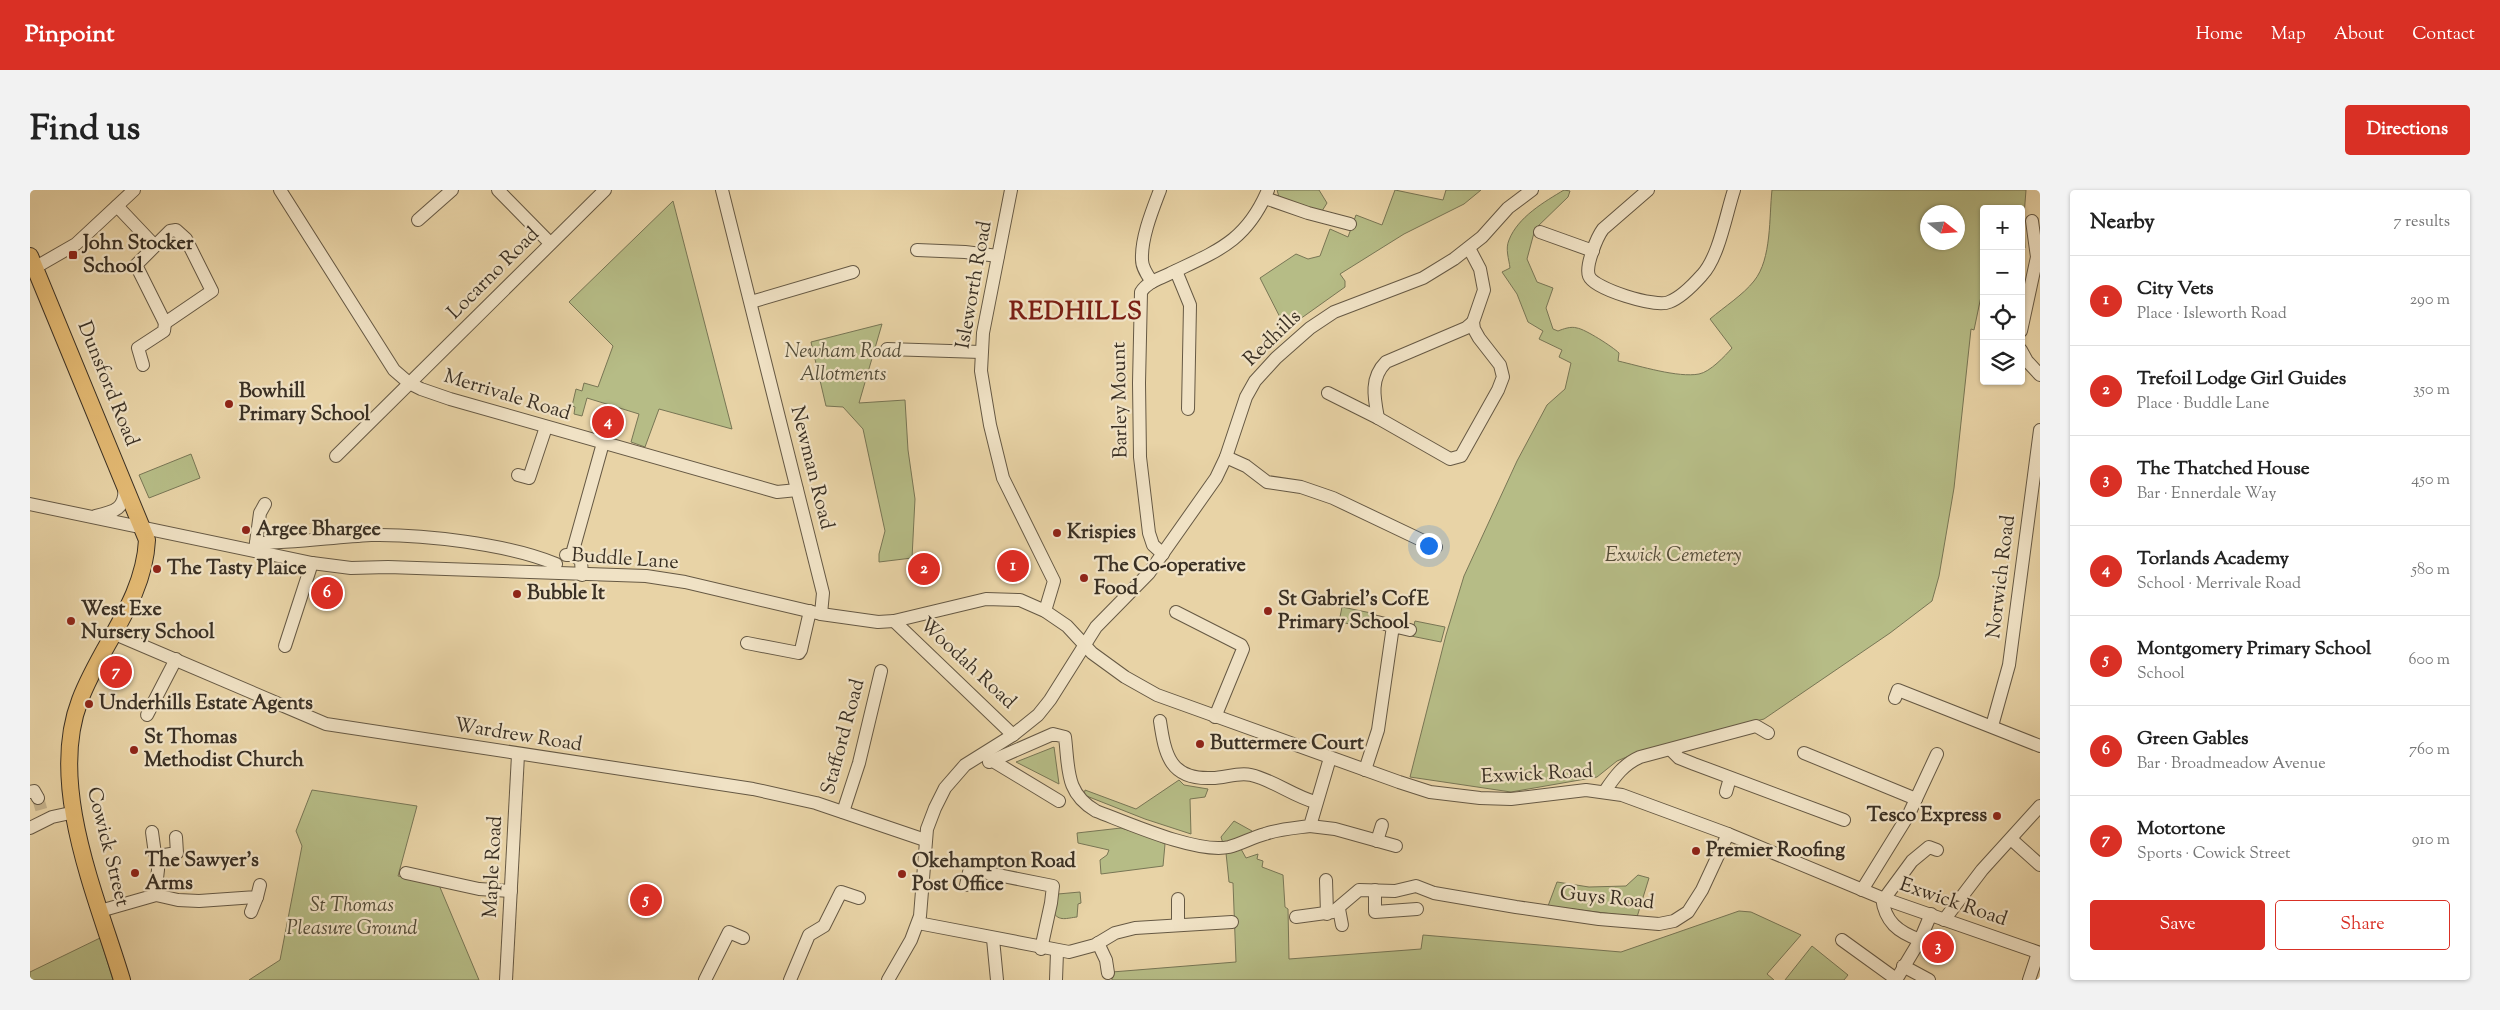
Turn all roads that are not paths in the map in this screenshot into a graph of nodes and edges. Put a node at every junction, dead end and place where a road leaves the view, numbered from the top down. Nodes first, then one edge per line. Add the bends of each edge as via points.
1 (134, 190) edge
2 (452, 190) edge
3 (498, 190) edge
4 (605, 190) edge
5 (722, 190) edge
6 (1011, 190) edge
7 (1160, 190) edge
8 (1532, 190) edge
9 (1648, 190) edge
10 (1734, 190) edge
11 (282, 191) edge
12 (1266, 194) edge
13 (117, 206) junction
14 (418, 220) dead end
15 (2032, 221) dead end
16 (1350, 224) dead end
17 (1540, 232) dead end
18 (550, 243) junction
19 (154, 245) junction
20 (1469, 248) junction
21 (917, 250) dead end
22 (1593, 252) junction
23 (998, 256) junction
24 (33, 262) edge
25 (1176, 271) junction
26 (854, 272) dead end
27 (1152, 282) junction
28 (2036, 290) edge
29 (750, 302) junction
30 (2025, 320) edge
31 (1473, 322) junction
32 (165, 324) junction
33 (887, 349) dead end
34 (981, 352) junction
35 (2025, 357) edge
36 (143, 365) dead end
37 (2040, 375) edge
38 (409, 384) junction
39 (1328, 392) dead end
40 (1188, 409) dead end
41 (1378, 418) junction
42 (546, 427) junction
43 (2040, 430) edge
44 (603, 443) junction
45 (336, 456) dead end
46 (1226, 457) junction
47 (518, 475) dead end
48 (124, 482) junction
49 (797, 490) junction
50 (30, 504) edge
51 (265, 504) dead end
52 (90, 516) junction
53 (144, 529) junction
54 (1436, 547) dead end
55 (255, 548) junction
56 (572, 554) junction
57 (1163, 554) junction
58 (312, 563) junction
59 (555, 569) junction
60 (582, 575) junction
61 (1045, 611) junction
62 (1176, 612) dead end
63 (816, 613) junction
64 (894, 621) junction
65 (1377, 622) dead end
66 (1393, 626) junction
67 (1410, 630) dead end
68 (115, 634) junction
69 (748, 643) dead end
70 (1086, 645) junction
71 (286, 646) dead end
72 (176, 659) junction
73 (881, 671) dead end
74 (1898, 691) dead end
75 (147, 715) dead end
76 (1215, 717) junction
77 (1160, 721) dead end
78 (1992, 726) junction
79 (1768, 733) dead end
80 (1013, 735) junction
81 (2040, 746) edge
82 (1671, 750) junction
83 (1804, 753) dead end
84 (1937, 754) dead end
85 (518, 755) junction
86 (1330, 758) junction
87 (1365, 770) junction
88 (1730, 778) junction
89 (1605, 791) junction
90 (1726, 792) dead end
91 (1916, 799) junction
92 (1059, 801) dead end
93 (1315, 802) junction
94 (2040, 806) edge
95 (75, 812) junction
96 (843, 812) junction
97 (1840, 815) dead end
98 (1382, 825) dead end
99 (1310, 826) junction
100 (30, 828) edge
101 (152, 832) dead end
102 (1728, 834) junction
103 (176, 837) dead end
104 (2011, 839) junction
105 (925, 840) junction
106 (1377, 841) junction
107 (1396, 846) dead end
108 (1937, 850) dead end
109 (158, 856) junction
110 (2040, 865) edge
111 (406, 873) dead end
112 (1326, 880) dead end
113 (966, 885) dead end
114 (1374, 890) junction
115 (1862, 890) junction
116 (511, 891) junction
117 (156, 895) junction
118 (859, 898) dead end
119 (1883, 898) junction
120 (1178, 899) dead end
121 (1339, 908) junction
122 (1417, 909) dead end
123 (100, 911) junction
124 (251, 912) dead end
125 (1327, 914) junction
126 (1931, 914) junction
127 (1296, 917) dead end
128 (1944, 920) junction
129 (1232, 922) dead end
130 (918, 923) junction
131 (1178, 924) junction
132 (1342, 925) dead end
133 (743, 938) dead end
134 (993, 939) junction
135 (1842, 940) dead end
136 (1920, 940) junction
137 (1098, 943) junction
138 (1041, 949) junction
139 (1057, 952) junction
140 (2039, 953) edge
141 (1903, 966) junction
142 (1108, 973) dead end
143 (1896, 979) edge
144 (122, 980) edge
145 (506, 980) edge
146 (704, 980) edge
147 (790, 980) edge
148 (888, 980) edge
149 (997, 980) edge
150 (1056, 980) edge
151 (1929, 980) edge
152 (2029, 980) edge

1 - 13 street
2 - 14 street
3 - 18 street
4 - 18 street, Locarno Road
5 - 29 street, Newman Road
6 - 23 street, Isleworth Road
7 - 27 street via 1142,256
8 - 20 street, Redhills via 1508,208
9 - 22 street via 1603,229
10 - 22 street via 1706,269 1670,302 1649,302 1598,285 1590,279 1588,272
11 - 38 street, Merrivale Road via 394,370
12 - 16 street via 1308,213
12 - 25 street via 1238,237 1218,251
13 - 19 street
13 - 24 street via 76,244
15 - 28 street via 2037,257
17 - 22 street
18 - 38 street, Locarno Road
19 - 32 street via 136,265
19 - 32 street via 170,231 182,234 212,292
20 - 31 street via 1480,269 1484,290
20 - 46 street, Redhills via 1423,278 1334,312 1298,337 1255,381 1246,397
21 - 23 street
23 - 34 street, Isleworth Road
24 - 48 main road, Dunsford Road
25 - 27 street
25 - 40 street via 1190,306 1195,386
26 - 29 street
27 - 57 street, Barley Mount via 1141,292 1140,305 1140,457 1149,533
28 - 30 street
29 - 49 street, Newman Road
31 - 41 street via 1466,328 1386,362 1378,371 1374,385
31 - 41 street via 1479,338 1500,365 1502,377 1461,456 1450,459
32 - 36 street via 164,331 138,348
33 - 34 street
34 - 61 street, Isleworth Road via 985,399 1003,478 1054,580
35 - 37 street
38 - 42 street, Merrivale Road
38 - 45 street
39 - 41 street via 1358,400
42 - 44 street, Merrivale Road
42 - 47 street via 529,478
43 - 78 street, Norwich Road via 2010,665
44 - 49 street, Merrivale Road via 777,492
44 - 56 street
46 - 54 street via 1246,466 1267,482 1301,487 1333,498
46 - 57 street, Redhills via 1216,478
48 - 52 street via 125,496 115,511
48 - 53 main road, Dunsford Road
49 - 63 street, Newman Road via 823,593
50 - 52 street, Buddle Lane
51 - 55 street via 260,513
52 - 53 street, Buddle Lane
53 - 55 street, Buddle Lane
53 - 68 main road, Cowick Street via 146,545 140,580
55 - 58 street, Buddle Lane
55 - 59 street, Buddle Lane via 338,537 401,536 461,541
56 - 59 street via 562,557
56 - 60 street via 581,561
57 - 70 street, Redhills via 1149,574 1101,621
58 - 59 street, Buddle Lane via 351,568
58 - 71 street
59 - 60 street, Buddle Lane
60 - 63 street, Buddle Lane via 674,580
61 - 64 street, Buddle Lane via 1020,600 997,598
61 - 70 street, Buddle Lane via 1072,630
62 - 76 street via 1241,644 1243,648
63 - 64 street, Buddle Lane via 878,622
63 - 69 street, Newman Road via 799,653
64 - 80 street, Woodah Road
65 - 66 street
66 - 67 street
66 - 87 street via 1378,730
68 - 72 street, Wardrew Road
68 - 95 main road, Cowick Street via 80,700 70,738 68,766
70 - 76 street, Exwick Road via 1143,688
70 - 80 street, Redhills via 1038,715
72 - 75 street
72 - 85 street, Wardrew Road via 326,724
73 - 96 street, Stafford Road
74 - 78 street
76 - 86 street, Exwick Road
77 - 93 street via 1159,749 1182,771 1202,778 1249,775
78 - 81 street
79 - 82 street via 1756,726
80 - 105 street, Redhills via 976,757 951,779 935,808
82 - 88 street via 1679,758
82 - 89 street via 1630,761
83 - 91 street
84 - 91 street
85 - 96 street, Wardrew Road via 753,790
85 - 116 street, Maple Road
86 - 87 street, Exwick Road
86 - 93 street
87 - 89 street, Exwick Road via 1430,792 1480,798 1511,799 1586,790
88 - 90 street
88 - 97 street
89 - 102 street, Exwick Road
91 - 115 street
92 - 99 street via 991,761 1053,734 1063,735 1074,791 1086,805 1103,814 1197,846 1229,847 1265,833
93 - 99 street
94 - 104 street
95 - 100 street via 44,816
95 - 123 main road, Cowick Street via 84,861
96 - 105 street, Wardrew Road
98 - 106 street
99 - 106 street via 1336,829
101 - 109 street
102 - 114 street, Guys Road via 1688,912 1674,921 1650,925 1434,893 1416,886 1395,891
102 - 115 street, Exwick Road
103 - 109 street via 177,853
104 - 110 street
104 - 128 street via 1982,870
105 - 130 street, Redhills via 922,908
106 - 107 street
108 - 119 street via 1929,847 1916,856
109 - 117 street
111 - 116 street via 479,889
112 - 125 street
113 - 138 street via 969,872 982,872 1052,886
114 - 121 street, Guys Road via 1359,890
114 - 122 street via 1374,912
115 - 119 street, Exwick Road
116 - 145 street, Maple Road
117 - 123 street
117 - 124 street via 199,901 258,891
118 - 147 street via 841,892 824,926 810,934
119 - 126 street, Exwick Road
119 - 136 street, Exwick Road via 1885,915 1889,920
120 - 131 street
121 - 125 street, Guys Road
121 - 132 street
123 - 144 main road, Cowick Street
125 - 127 street
126 - 128 street, Exwick Road
126 - 136 street
128 - 140 street, Exwick Road
129 - 131 street
130 - 134 street
130 - 148 street, Redhills
131 - 137 street via 1135,928 1115,933
133 - 146 street via 729,932
134 - 138 street
134 - 149 street
135 - 143 street
136 - 141 street
137 - 139 street via 1075,951
137 - 142 street
138 - 139 street
139 - 150 street
140 - 152 street
141 - 143 street
141 - 151 street

